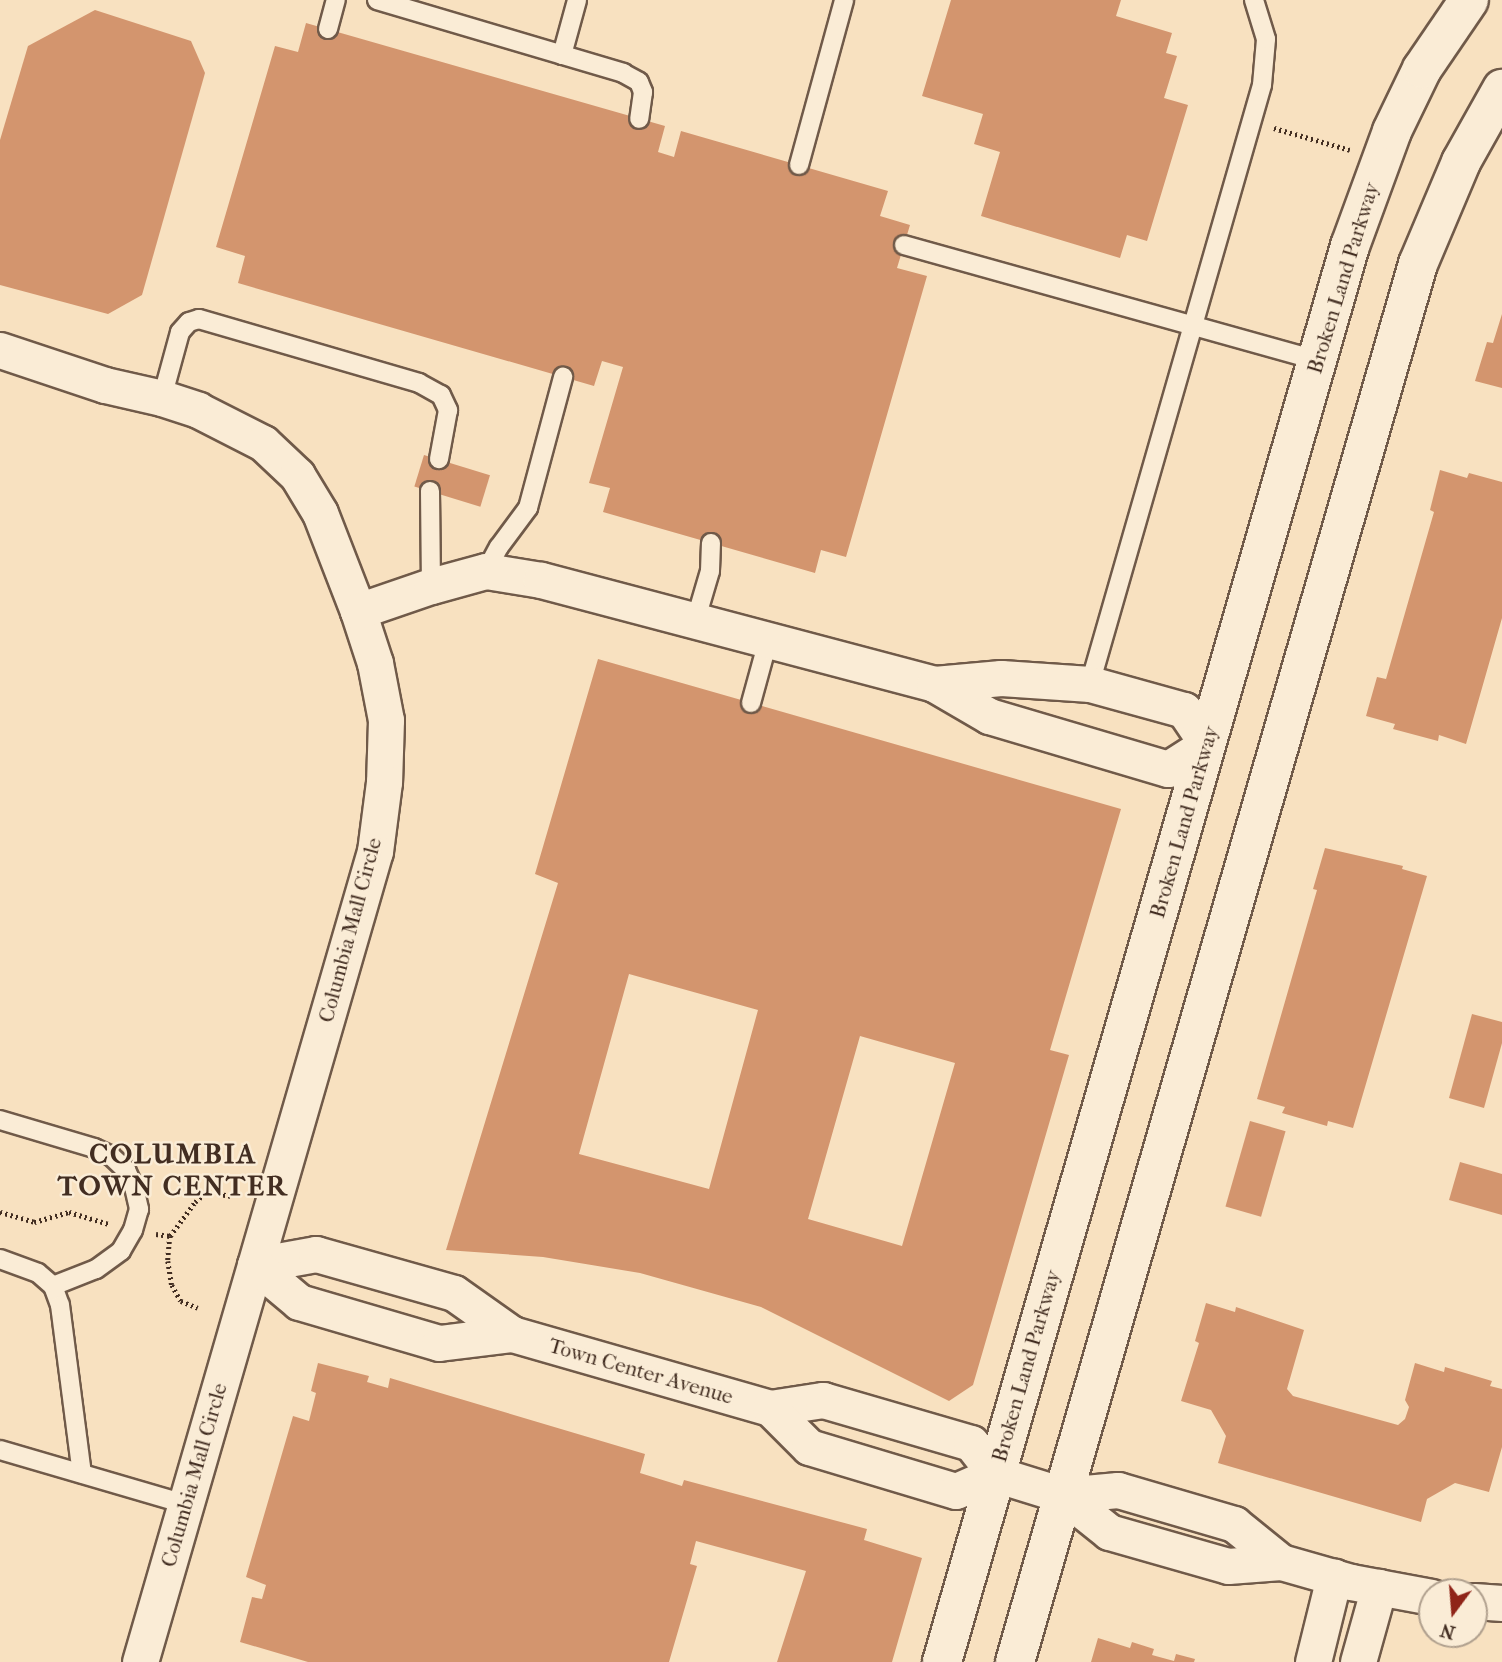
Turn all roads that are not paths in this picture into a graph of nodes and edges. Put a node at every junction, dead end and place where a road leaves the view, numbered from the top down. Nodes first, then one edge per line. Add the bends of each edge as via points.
1 (336, 0) edge
2 (377, 0) edge
3 (577, 0) edge
4 (844, 0) edge
5 (1254, 0) edge
6 (1469, 0) edge
7 (328, 29) dead end
8 (562, 55) junction
9 (1502, 89) edge
10 (639, 119) dead end
11 (799, 165) dead end
12 (904, 245) dead end
13 (1192, 325) junction
14 (0, 350) edge
15 (1317, 360) junction
16 (564, 377) dead end
17 (162, 398) junction
18 (439, 459) dead end
19 (430, 491) dead end
20 (711, 542) dead end
21 (486, 571) junction
22 (431, 586) junction
23 (358, 611) junction
24 (695, 622) junction
25 (768, 641) junction
26 (934, 684) junction
27 (1090, 684) junction
28 (751, 703) dead end
29 (1207, 744) junction
30 (0, 1121) edge
31 (0, 1259) edge
32 (255, 1265) junction
33 (53, 1286) junction
34 (513, 1334) junction
35 (770, 1408) junction
36 (0, 1450) edge
37 (82, 1474) junction
38 (995, 1474) junction
39 (1063, 1495) junction
40 (185, 1504) junction
41 (1355, 1582) junction
42 (1418, 1594) edge
43 (139, 1662) edge
44 (942, 1662) edge
45 (1015, 1662) edge
46 (1313, 1662) edge
47 (1332, 1662) edge
48 (1358, 1662) edge

1 - 7 lane
2 - 8 lane
3 - 8 lane
4 - 11 lane
5 - 13 lane via 1266,39 1266,63
6 - 15 street, Broken Land Parkway via 1422,69 1381,159
8 - 10 lane via 639,82 643,103
9 - 39 street via 1461,162 1418,264
12 - 13 lane
13 - 15 lane
13 - 27 lane
14 - 17 street, Columbia Mall Circle via 105,385
15 - 29 street, Broken Land Parkway
16 - 21 lane via 528,508
17 - 18 lane via 180,332 199,319 419,383 441,395 448,410
17 - 23 street, Columbia Mall Circle via 263,443 297,475 320,513
19 - 22 lane
20 - 24 lane via 710,571
21 - 22 street
21 - 24 street via 541,579
22 - 23 street
23 - 32 street, Columbia Mall Circle via 375,663 386,720 375,851
24 - 25 street
25 - 26 street
25 - 28 lane
26 - 27 street via 1001,678
26 - 29 street via 989,716 1168,769
27 - 29 street via 1184,710
29 - 38 street, Broken Land Parkway
30 - 33 lane via 94,1147 126,1170 134,1187 139,1209 121,1251 96,1269
31 - 33 lane via 38,1273
32 - 34 street, Town Center Avenue via 316,1254 454,1293
32 - 34 street, Town Center Avenue via 299,1302 439,1343
32 - 40 street, Columbia Mall Circle
33 - 37 lane via 60,1305
34 - 35 street, Town Center Avenue
35 - 38 street, Town Center Avenue via 823,1400 971,1443
35 - 38 street, Town Center Avenue via 809,1447 956,1491
36 - 37 lane
37 - 40 lane
38 - 39 street
38 - 44 street, Broken Land Parkway
39 - 41 street via 1118,1490 1234,1524 1281,1562
39 - 45 street
40 - 43 street, Columbia Mall Circle
41 - 42 street
41 - 46 street
41 - 47 street
41 - 48 street

